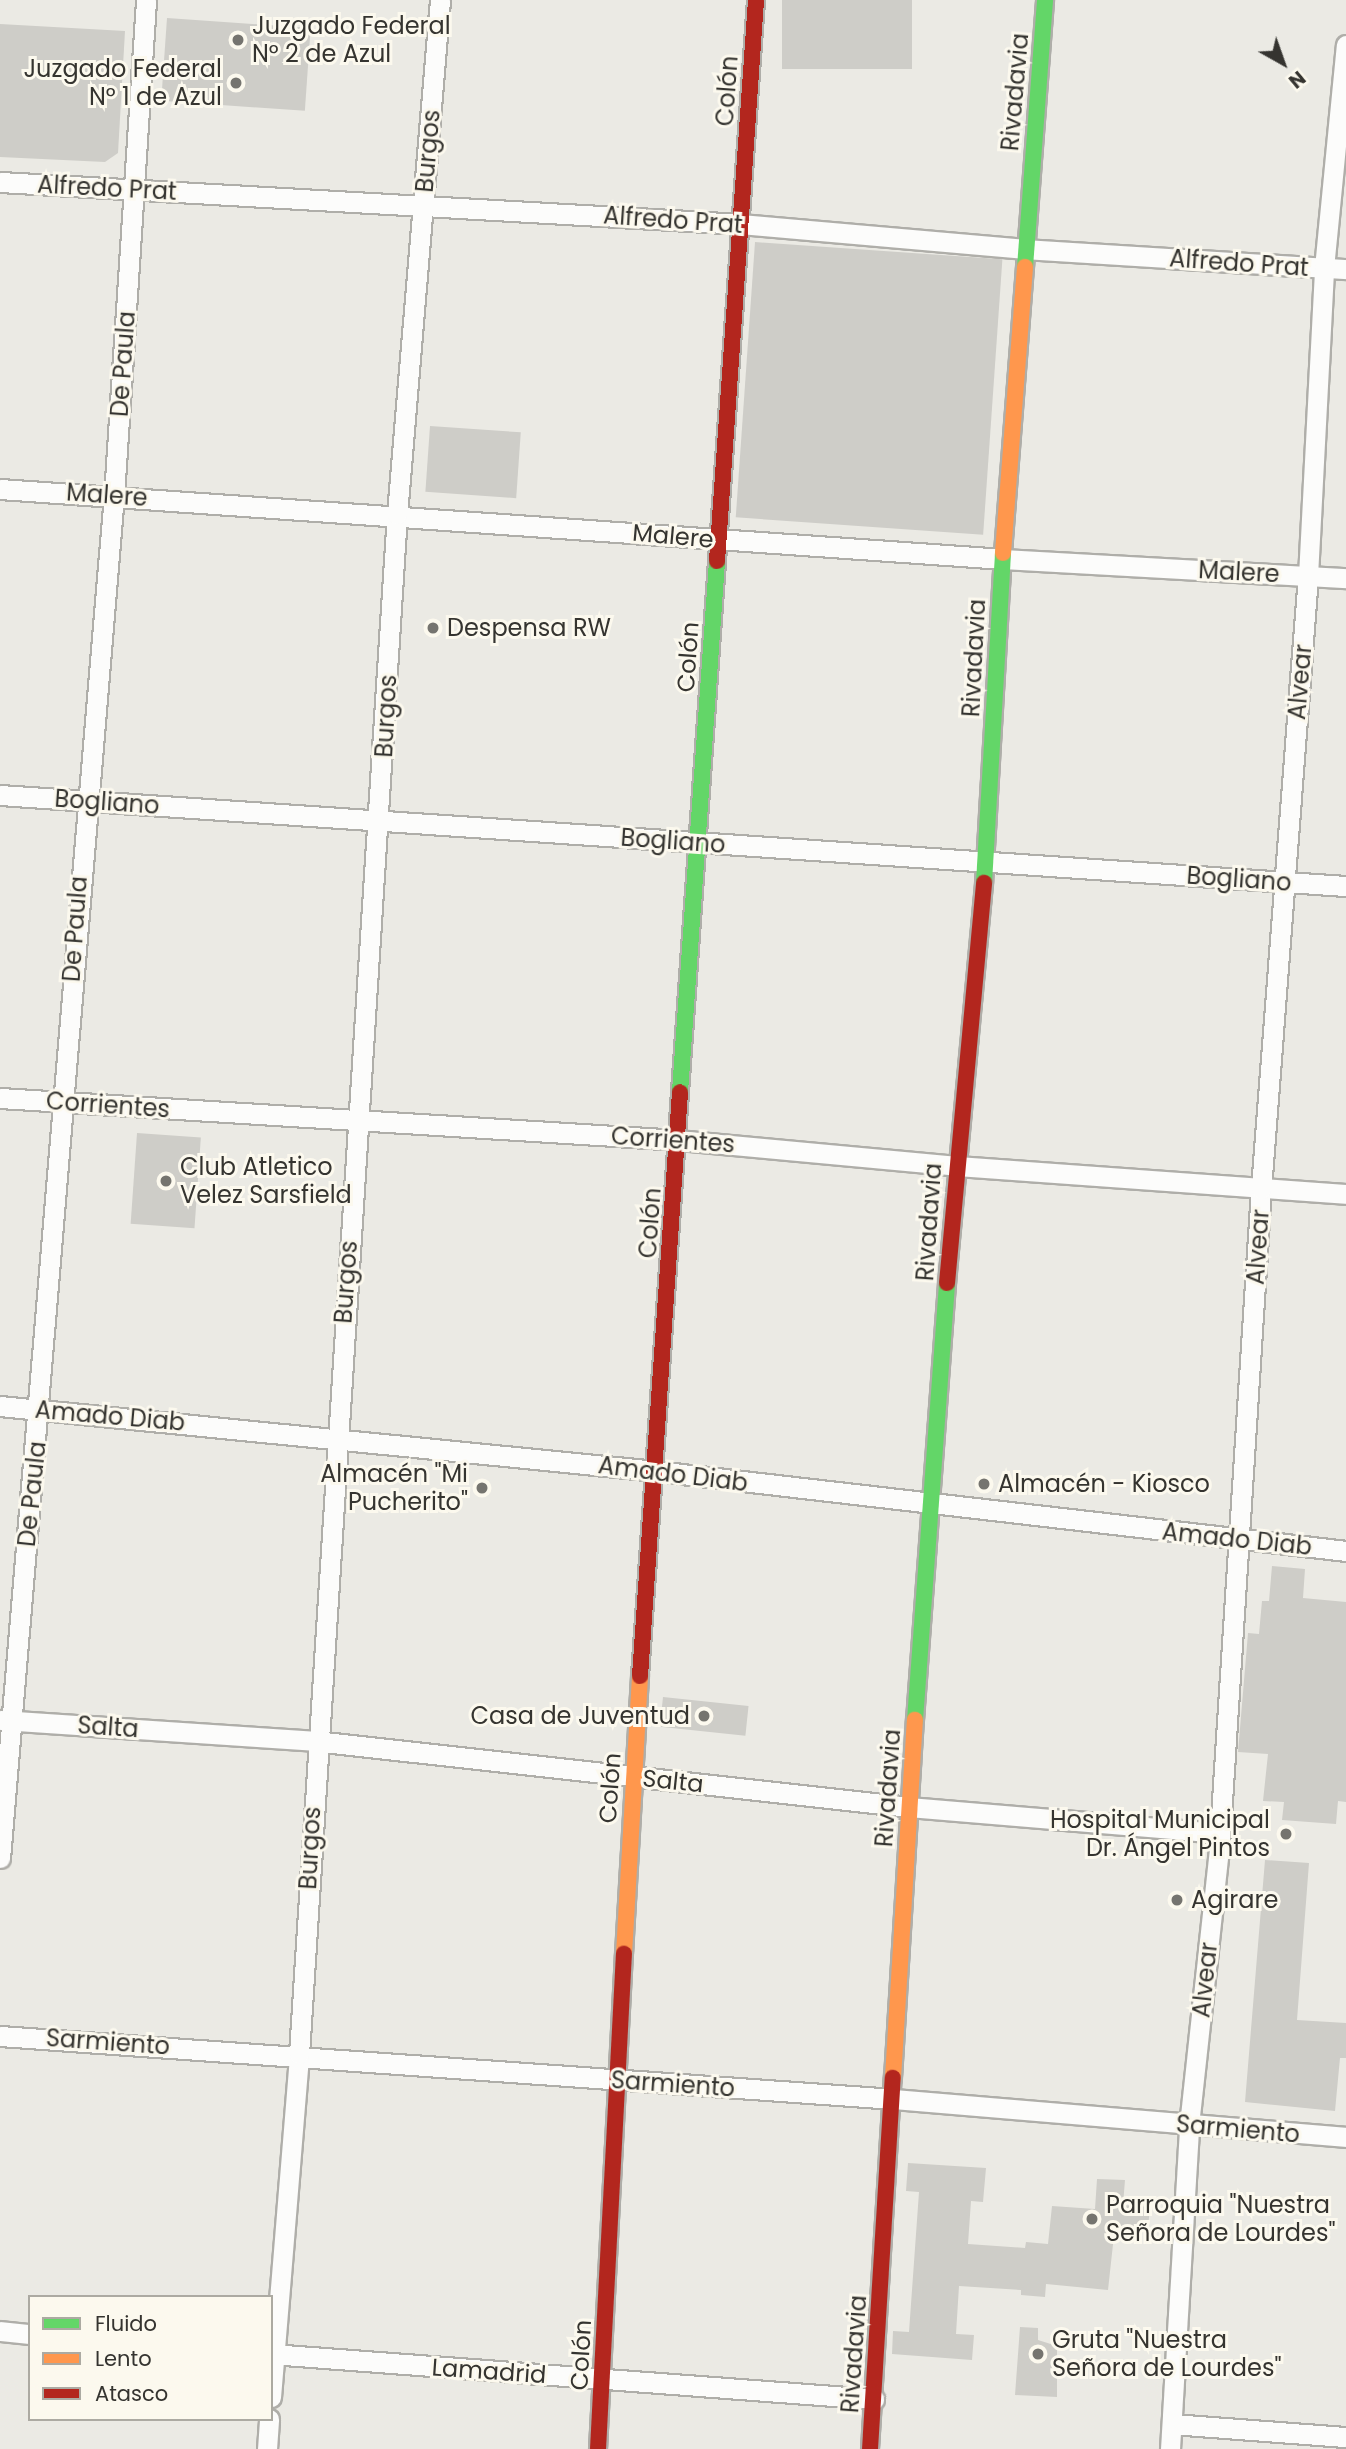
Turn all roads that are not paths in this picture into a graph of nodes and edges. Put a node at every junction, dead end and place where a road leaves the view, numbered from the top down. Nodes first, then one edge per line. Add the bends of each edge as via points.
1 (146, 0) edge
2 (440, 0) edge
3 (756, 0) edge
4 (1045, 0) edge
5 (1346, 45) edge
6 (0, 182) edge
7 (135, 189) junction
8 (423, 205) junction
9 (741, 224) junction
10 (1025, 249) junction
11 (1324, 268) junction
12 (1346, 270) edge
13 (0, 489) edge
14 (114, 496) junction
15 (397, 514) junction
16 (719, 540) junction
17 (1003, 559) junction
18 (1308, 576) junction
19 (1346, 578) edge
20 (0, 795) edge
21 (85, 801) junction
22 (380, 819) junction
23 (698, 843) junction
24 (986, 863) junction
25 (1284, 882) junction
26 (1346, 886) edge
27 (0, 1098) edge
28 (61, 1101) junction
29 (358, 1121) junction
30 (678, 1140) junction
31 (956, 1166) junction
32 (1262, 1189) junction
33 (1346, 1194) edge
34 (0, 1406) edge
35 (41, 1409) junction
36 (335, 1437) junction
37 (656, 1471) junction
38 (930, 1506) junction
39 (1238, 1538) junction
40 (1346, 1551) edge
41 (5, 1720) edge
42 (315, 1741) junction
43 (633, 1777) junction
44 (909, 1807) junction
45 (1220, 1833) junction
46 (0, 1858) edge
47 (0, 2036) edge
48 (299, 2054) junction
49 (617, 2080) junction
50 (894, 2099) junction
51 (1189, 2125) junction
52 (1346, 2137) edge
53 (0, 2331) edge
54 (28, 2334) edge
55 (273, 2354) edge
56 (603, 2379) junction
57 (874, 2399) junction
58 (270, 2421) edge
59 (1172, 2424) junction
60 (1346, 2437) edge
61 (267, 2449) edge
62 (598, 2449) edge
63 (870, 2449) edge
64 (1170, 2449) edge

1 - 7 street, De Paula
2 - 8 street, Burgos
3 - 9 street, Colón
4 - 10 street, Rivadavia
5 - 11 street, Alvear
6 - 7 street, Alfredo Prat
7 - 8 street, Alfredo Prat
7 - 14 street, De Paula
8 - 9 street, Alfredo Prat
8 - 15 street, Burgos
9 - 10 street, Alfredo Prat
9 - 16 street, Colón
10 - 11 street, Alfredo Prat
10 - 17 street, Rivadavia
11 - 12 street, Alfredo Prat
11 - 18 street, Alvear
13 - 14 street, Malere
14 - 15 street, Malere
14 - 21 street, De Paula
15 - 16 street, Malere
15 - 22 street, Burgos
16 - 17 street, Malere
16 - 23 street, Colón
17 - 18 street, Malere
17 - 24 street, Rivadavia
18 - 19 street, Malere
18 - 25 street, Alvear
20 - 21 street, Bogliano
21 - 22 street, Bogliano
21 - 28 street, De Paula
22 - 23 street, Bogliano
22 - 29 street, Burgos
23 - 24 street, Bogliano
23 - 30 street, Colón
24 - 25 street, Bogliano
24 - 31 street, Rivadavia
25 - 26 street, Bogliano
25 - 32 street, Alvear
27 - 28 street, Corrientes
28 - 29 street, Corrientes
28 - 35 street, De Paula
29 - 30 street, Corrientes
29 - 36 street, Burgos
30 - 31 street, Corrientes
30 - 37 street, Colón
31 - 32 street, Corrientes
31 - 38 street, Rivadavia
32 - 33 street, Corrientes
32 - 39 street, Alvear
34 - 35 street, Amado Diab
35 - 36 street, Amado Diab
35 - 41 street, De Paula
36 - 37 street, Amado Diab
36 - 42 street, Burgos
37 - 38 street, Amado Diab
37 - 43 street, Colón
38 - 39 street, Amado Diab
38 - 44 street, Rivadavia
39 - 40 street, Amado Diab
39 - 45 street, Alvear
41 - 42 street, Salta
41 - 46 street, De Paula
42 - 43 street, Salta
42 - 48 street, Burgos
43 - 44 street, Salta
43 - 49 street, Colón
44 - 45 street, Salta
44 - 50 street, Rivadavia
45 - 51 street, Alvear
47 - 48 street, Sarmiento
48 - 49 street, Sarmiento
48 - 55 street, Burgos
49 - 50 street, Sarmiento
49 - 56 street, Colón
50 - 51 street, Sarmiento
50 - 57 street, Rivadavia
51 - 52 street, Sarmiento
51 - 59 street, Alvear
53 - 54 street
55 - 56 street, Lamadrid
56 - 57 street, Lamadrid
56 - 62 street, Colón
57 - 63 street, Rivadavia
58 - 61 street
59 - 60 street
59 - 64 street, Alvear

